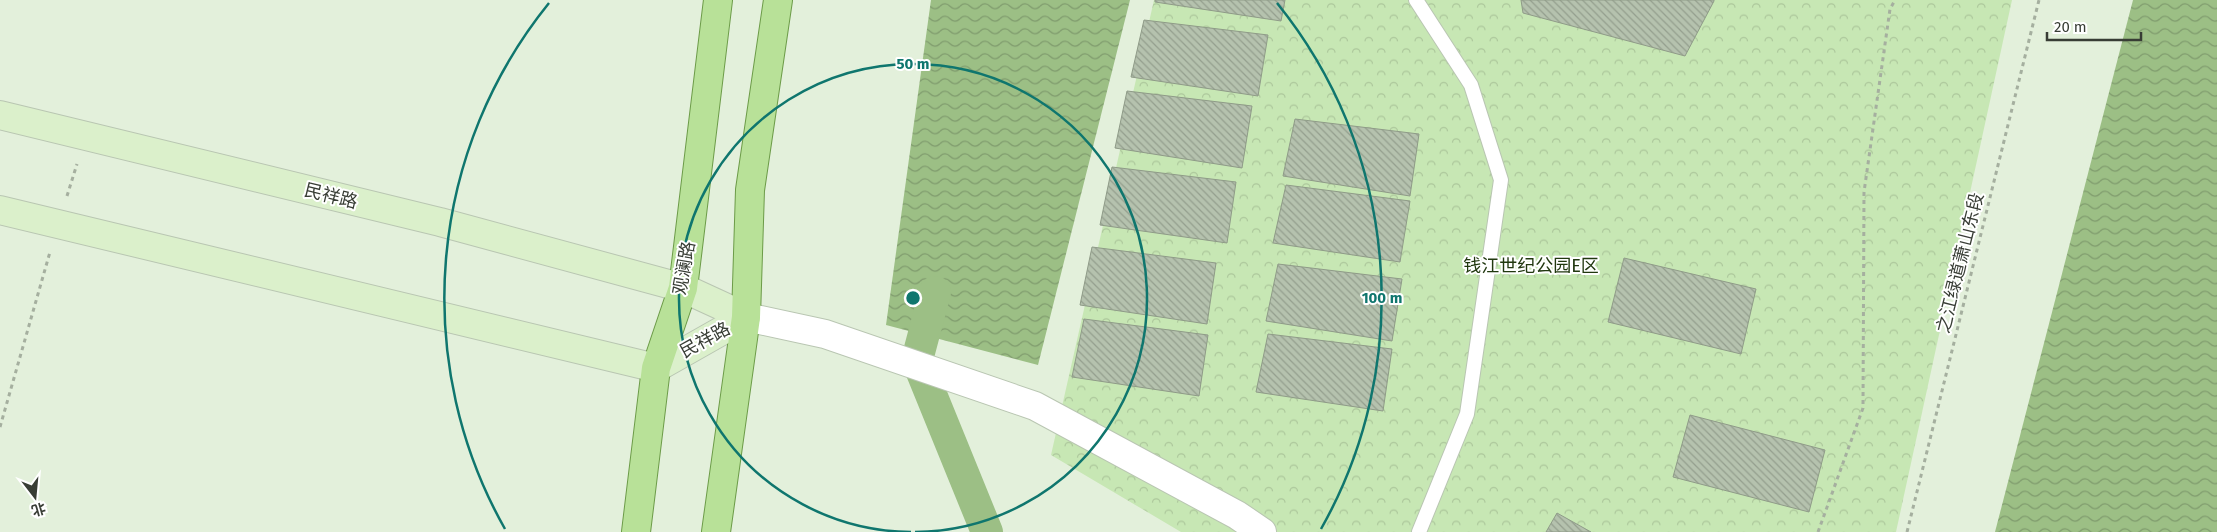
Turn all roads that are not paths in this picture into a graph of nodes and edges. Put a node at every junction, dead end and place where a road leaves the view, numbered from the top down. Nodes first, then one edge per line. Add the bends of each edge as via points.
1 (718, 0) edge
2 (778, 0) edge
3 (1416, 0) edge
4 (0, 115) edge
5 (0, 210) edge
6 (684, 288) junction
7 (746, 318) junction
8 (656, 368) junction
9 (636, 532) edge
10 (716, 532) edge
11 (1262, 532) edge
12 (1419, 532) edge

1 - 6 main road, 观澜路
2 - 7 main road via 750,190
3 - 12 lane via 1471,85 1501,180 1467,414
4 - 6 main road, 民祥路 via 440,222
5 - 8 main road
6 - 7 main road, 民祥路
6 - 8 main road, 观澜路
7 - 8 main road, 民祥路
7 - 10 main road
7 - 11 street via 825,334 1036,406 1237,515
8 - 9 main road, 观澜路

